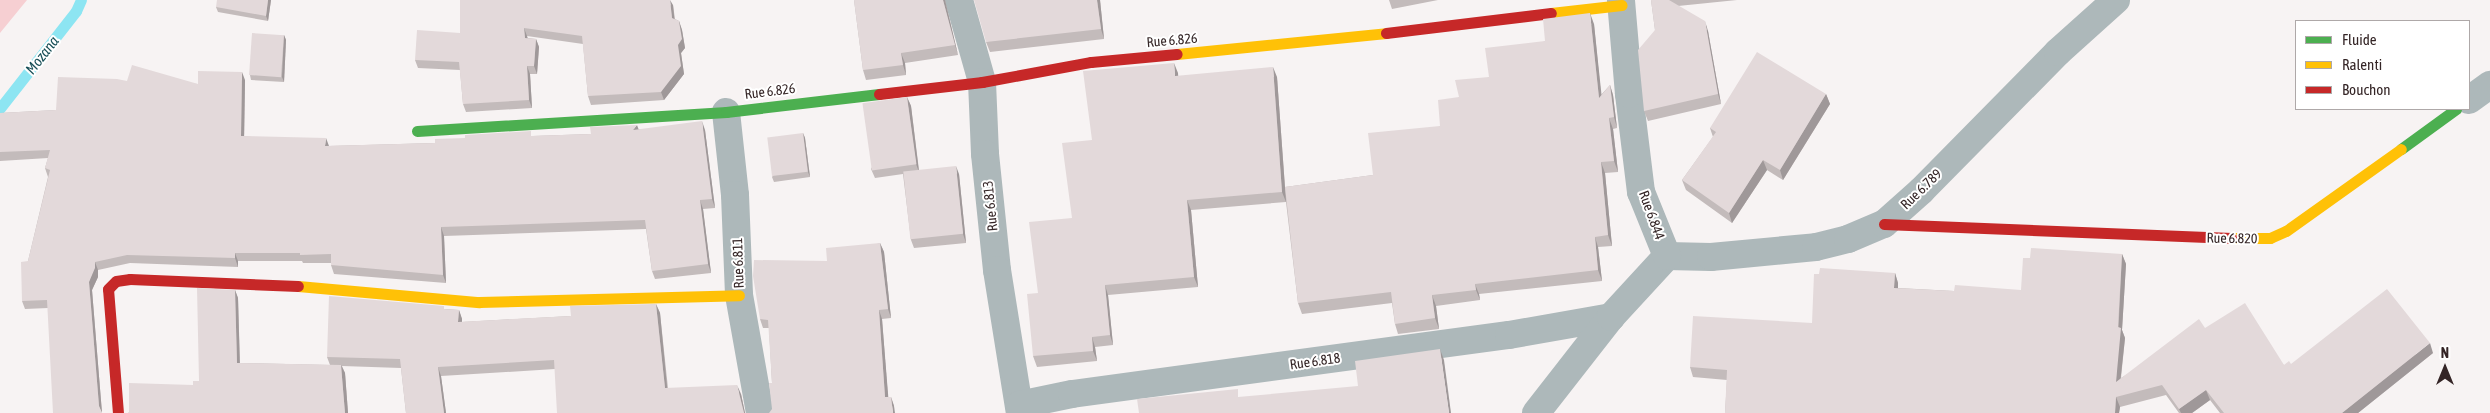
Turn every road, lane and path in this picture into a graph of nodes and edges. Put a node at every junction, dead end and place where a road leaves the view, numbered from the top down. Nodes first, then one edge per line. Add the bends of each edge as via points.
1 (959, 0) edge
2 (2116, 0) edge
3 (1622, 2) edge
4 (982, 82) junction
5 (2490, 84) edge
6 (2470, 99) edge
7 (2455, 110) edge
8 (726, 112) junction
9 (417, 131) dead end
10 (1884, 224) junction
11 (1667, 256) junction
12 (739, 295) junction
13 (1611, 317) junction
14 (1019, 409) edge
15 (118, 413) edge
16 (760, 413) edge
17 (1536, 413) edge

1 - 4 street, Rue 6.813
2 - 10 street, Rue 6.789 via 2058,52 1921,191
3 - 4 street, Rue 6.826 via 1317,41 1091,62
3 - 11 street, Rue 6.844 via 1641,192
4 - 8 street, Rue 6.826
4 - 14 street, Rue 6.813 via 987,183 996,270
5 - 6 street
7 - 10 street, Rue 6.820 via 2286,230 2270,238 2252,240
8 - 9 street, Rue 6.826
8 - 12 street, Rue 6.811 via 735,195
10 - 11 street, Rue 6.789 via 1848,239 1816,246 1712,257
11 - 13 street, Rue 6.844
12 - 15 street via 479,302 260,283 116,281 108,289
12 - 16 street, Rue 6.811
13 - 14 street, Rue 6.818 via 1509,335 1072,394
13 - 17 street, Rue 6.844

